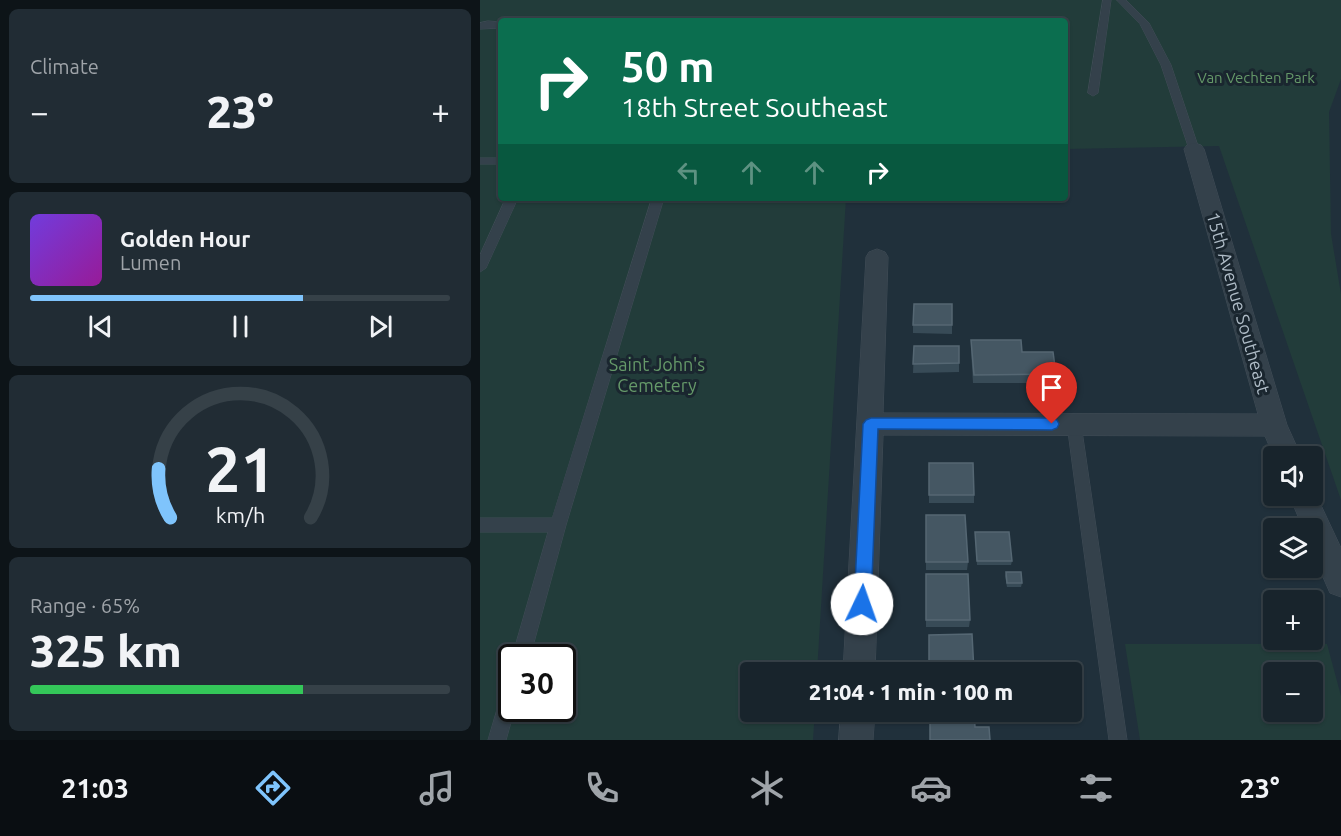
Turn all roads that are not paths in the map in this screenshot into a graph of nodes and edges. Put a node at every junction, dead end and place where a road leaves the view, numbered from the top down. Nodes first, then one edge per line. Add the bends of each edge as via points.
1 (1107, 0) edge
2 (1121, 0) edge
3 (498, 25) edge
4 (480, 26) edge
5 (1093, 93) dead end
6 (1194, 149) joint
7 (480, 161) edge
8 (498, 161) edge
9 (511, 201) edge
10 (657, 201) edge
11 (877, 257) dead end
12 (480, 268) edge
13 (871, 424) junction
14 (1074, 424) junction
15 (1274, 424) junction
16 (1283, 446) edge
17 (1309, 506) edge
18 (480, 525) edge
19 (558, 525) junction
20 (1341, 583) edge
21 (525, 644) edge
22 (860, 662) edge
23 (502, 722) edge
24 (857, 722) edge
25 (497, 740) edge
26 (856, 740) edge
27 (1118, 740) edge

1 - 5 lane
2 - 6 lane via 1144,23 1166,65
3 - 4 lane
6 - 15 street, 15th Avenue Southeast
7 - 8 lane
9 - 12 lane
10 - 19 lane
11 - 13 street
13 - 14 street
13 - 22 street
14 - 15 street
14 - 27 lane
15 - 16 street, 15th Avenue Southeast
17 - 20 street
18 - 19 lane
19 - 21 lane
23 - 25 lane
24 - 26 street

